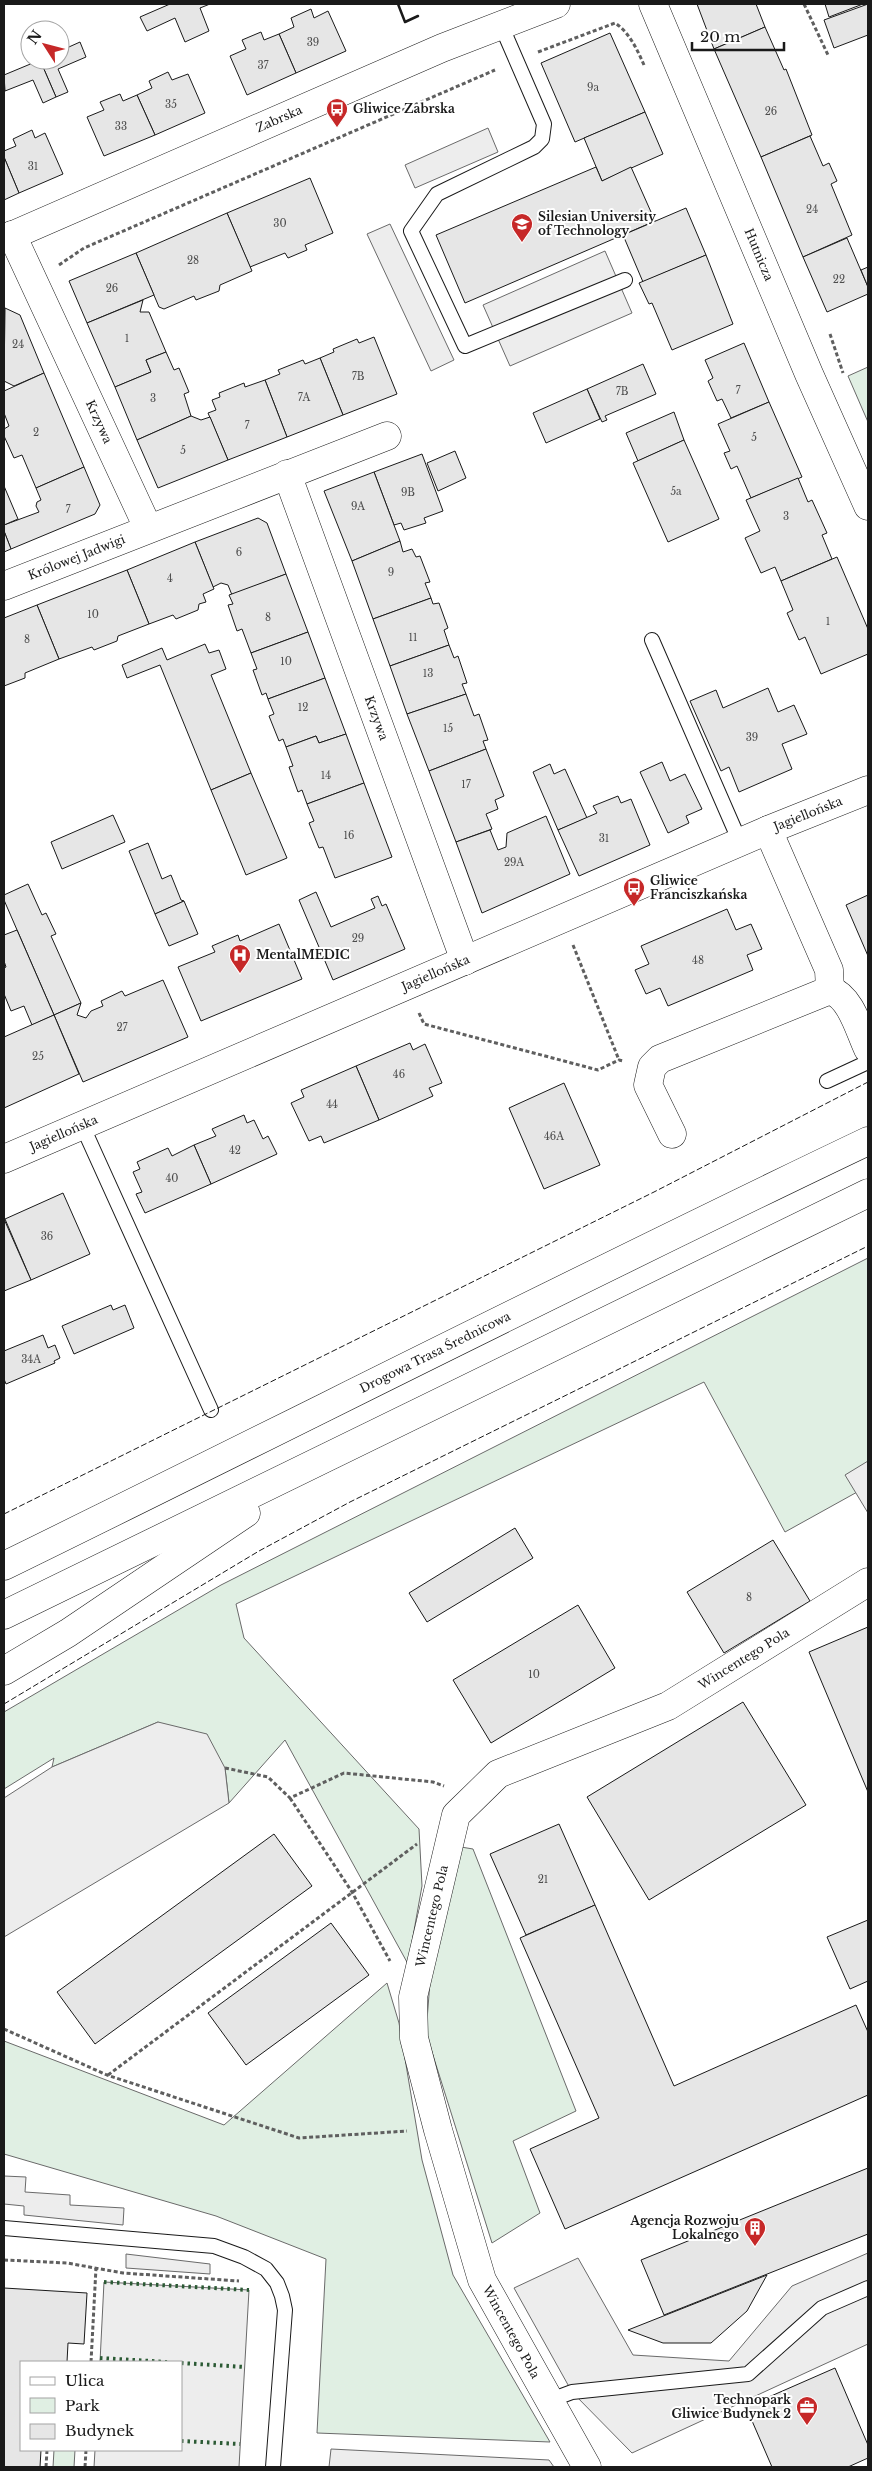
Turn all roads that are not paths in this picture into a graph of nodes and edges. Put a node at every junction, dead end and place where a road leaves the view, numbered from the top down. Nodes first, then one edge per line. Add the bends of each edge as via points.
1 (556, 4) edge
2 (653, 4) edge
3 (502, 25) junction
4 (8, 237) edge
5 (625, 280) dead end
6 (387, 436) dead end
7 (288, 474) junction
8 (868, 506) edge
9 (148, 528) junction
10 (4, 586) edge
11 (652, 640) dead end
12 (868, 790) edge
13 (768, 830) junction
14 (740, 842) junction
15 (466, 961) junction
16 (830, 990) junction
17 (868, 1049) edge
18 (868, 1062) edge
19 (827, 1081) dead end
20 (82, 1125) junction
21 (672, 1134) dead end
22 (868, 1141) edge
23 (4, 1159) edge
24 (868, 1193) edge
25 (211, 1410) dead end
26 (328, 1457) junction
27 (4, 1566) edge
28 (868, 1582) edge
29 (4, 1615) edge
30 (4, 1670) edge
31 (4, 2228) edge
32 (868, 2288) edge
33 (548, 2401) junction
34 (585, 2463) edge
35 (273, 2467) edge

1 - 3 street, Zabrska
2 - 8 street, Hutnicza
3 - 4 street, Zabrska via 442,48
3 - 5 lane via 544,124 542,139 534,147 437,194 411,231 465,346
4 - 9 street, Krzywa
6 - 7 street
7 - 9 street
7 - 15 street, Krzywa
9 - 10 street, Królowej Jadwigi
11 - 14 lane
12 - 13 street, Jagiellońska
13 - 14 street, Jagiellońska
13 - 16 street via 829,970
14 - 15 street, Jagiellońska
15 - 20 street, Jagiellońska
16 - 17 street via 839,993 846,1002
16 - 21 street via 660,1059 652,1067 648,1085
18 - 19 lane
20 - 23 street, Jagiellońska
20 - 25 lane
22 - 27 street, Drogowa Trasa Średnicowa
24 - 26 street
26 - 29 street
26 - 30 street via 68,1633
28 - 33 street, Wincentego Pola via 668,1706 498,1774 464,1806 413,1997 414,2038 482,2280
31 - 35 lane via 214,2246 266,2269 277,2283 285,2310
32 - 33 lane via 822,2308 748,2374 572,2392
33 - 34 street, Wincentego Pola

